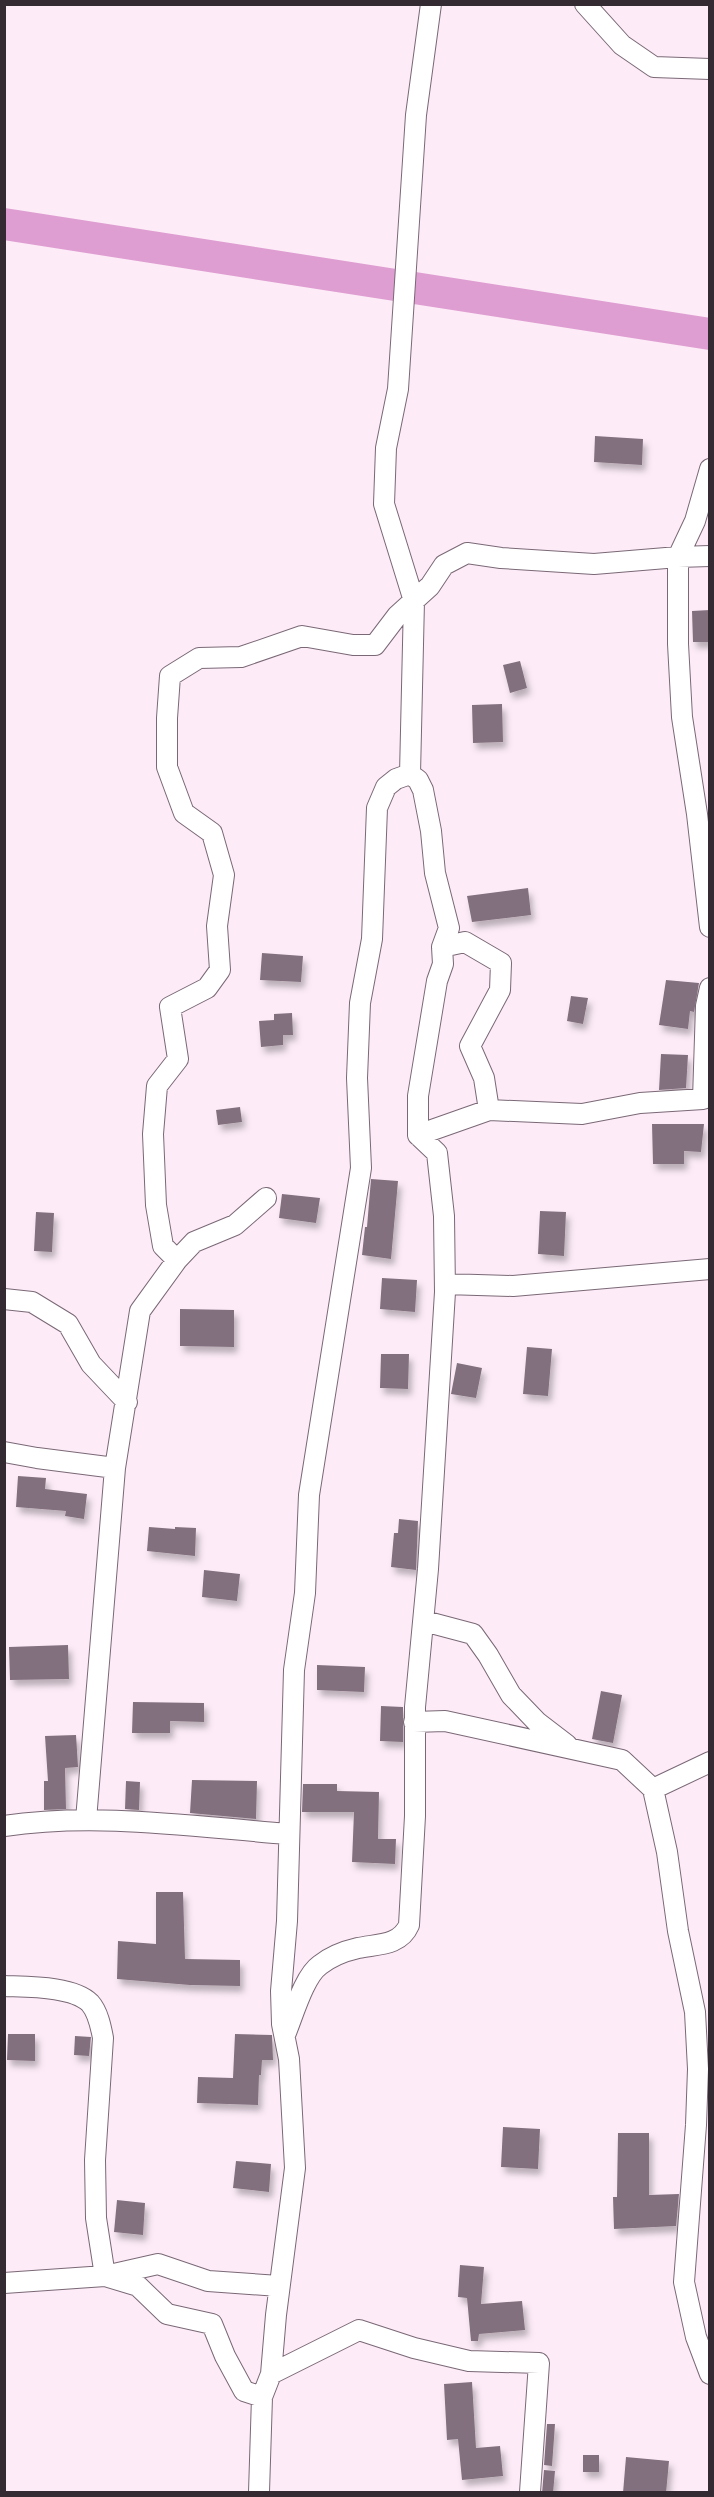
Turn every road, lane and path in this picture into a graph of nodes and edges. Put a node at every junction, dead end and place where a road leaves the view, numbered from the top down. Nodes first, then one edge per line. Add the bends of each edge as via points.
1 (431, 4) edge
2 (585, 4) edge
3 (710, 69) edge
4 (710, 469) edge
5 (678, 556) junction
6 (710, 556) edge
7 (414, 601) junction
8 (410, 774) junction
9 (710, 927) edge
10 (442, 947) junction
11 (710, 988) edge
12 (706, 1100) edge
13 (489, 1110) junction
14 (418, 1136) junction
15 (266, 1198) dead end
16 (177, 1260) junction
17 (710, 1269) edge
18 (445, 1284) junction
19 (4, 1299) edge
20 (127, 1402) junction
21 (4, 1452) edge
22 (115, 1468) junction
23 (424, 1621) junction
24 (414, 1722) junction
25 (572, 1749) junction
26 (710, 1762) edge
27 (652, 1789) junction
28 (86, 1820) junction
29 (4, 1826) edge
30 (289, 1834) junction
31 (4, 1986) edge
32 (284, 2037) junction
33 (105, 2276) junction
34 (4, 2283) edge
35 (279, 2286) junction
36 (271, 2374) junction
37 (710, 2374) edge
38 (262, 2397) junction
39 (259, 2493) edge
40 (530, 2493) edge

1 - 7 street via 416,115 398,389 387,448 384,504
2 - 3 street via 622,45 654,67
4 - 5 street via 695,521
5 - 6 street
5 - 7 street via 594,564 467,553 444,565
5 - 9 street via 682,717
7 - 8 street
7 - 16 street via 397,615 375,645 302,636 241,657 199,658 170,676 167,767 184,813 212,833 224,875 217,926 220,970 207,988 170,1007 178,1059 157,1086 153,1134 156,1205 163,1246
8 - 10 street via 423,790 435,873 449,928
8 - 30 street via 386,787 376,808 372,939 360,1003 357,1078 361,1168 309,1495 304,1593 294,1670
10 - 13 street via 465,942 501,963 500,990 470,1046 484,1078
10 - 14 street via 443,964 418,1096
11 - 12 street via 706,1006
12 - 13 street via 640,1103 582,1114
13 - 14 street
14 - 18 street via 436,1153 444,1216
15 - 16 street via 235,1225 194,1242
16 - 20 street via 140,1311
17 - 18 street via 513,1286
18 - 23 street
19 - 20 street via 32,1302 68,1324 91,1364
20 - 22 street
21 - 22 street
22 - 28 street
23 - 24 street
23 - 25 street via 473,1634 511,1695
24 - 25 street via 445,1721
24 - 32 street via 415,1816 409,1925 396,1940 346,1952 319,1965 309,1977
25 - 27 street via 622,1760
26 - 27 street
27 - 37 street via 695,2013 696,2125 684,2282 696,2337
28 - 29 street
28 - 30 street
30 - 32 street via 281,1991
31 - 33 street via 78,1995 91,2004 100,2023 103,2038 95,2160 96,2218
32 - 35 street via 296,2168
33 - 34 street
33 - 35 street via 158,2264 208,2281
33 - 38 street via 138,2286 167,2314 212,2324 244,2391
35 - 36 street
36 - 38 street
36 - 40 street via 359,2330 469,2361 539,2363
38 - 39 street

